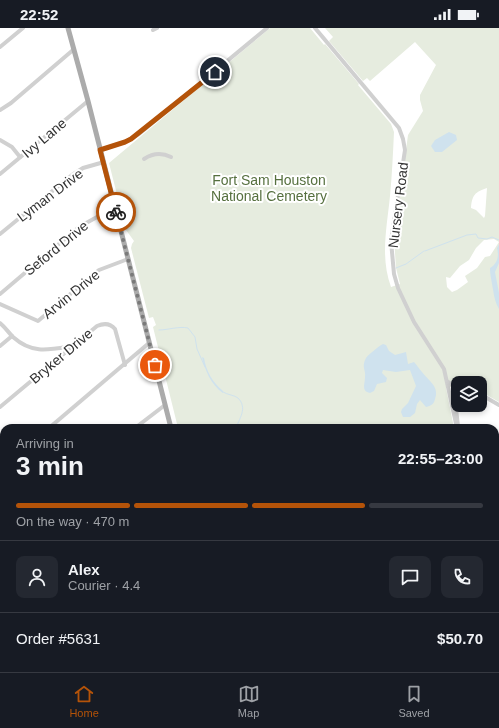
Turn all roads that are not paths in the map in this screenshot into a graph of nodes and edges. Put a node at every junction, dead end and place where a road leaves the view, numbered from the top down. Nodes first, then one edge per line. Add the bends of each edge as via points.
1 (23, 28) edge
2 (68, 28) edge
3 (267, 28) edge
4 (315, 28) edge
5 (0, 47) edge
6 (74, 50) junction
7 (88, 101) junction
8 (0, 110) edge
9 (0, 140) edge
10 (100, 150) junction
11 (20, 157) junction
12 (171, 157) dead end
13 (144, 159) dead end
14 (104, 162) junction
15 (0, 174) edge
16 (116, 210) junction
17 (0, 234) edge
18 (128, 259) junction
19 (0, 294) edge
20 (0, 304) edge
21 (0, 323) edge
22 (12, 336) junction
23 (149, 343) junction
24 (0, 346) edge
25 (72, 346) junction
26 (125, 364) junction
27 (448, 382) junction
28 (451, 384) edge
29 (450, 393) joint
30 (487, 398) edge
31 (165, 405) junction
32 (499, 405) edge
33 (0, 407) edge
34 (457, 412) edge
35 (54, 424) edge
36 (140, 424) edge
37 (170, 424) edge
38 (456, 424) edge
39 (457, 424) edge

1 - 5 street
2 - 6 main road
3 - 10 street via 139,134 125,142
4 - 27 street, Nursery Road via 401,131 404,150 391,241 394,274 404,302 421,335 442,365
6 - 7 main road
6 - 8 street
7 - 10 main road
7 - 11 street, Ivy Lane
9 - 11 street via 12,147
10 - 14 main road
11 - 15 street, Ivy Lane
12 - 13 street via 157,154
14 - 16 main road
14 - 17 street, Lyman Drive via 83,168 72,175
16 - 18 main road
16 - 19 street, Seford Drive via 97,217 79,228
18 - 20 street, Arvin Drive via 98,270 38,321
18 - 23 main road
21 - 22 street
22 - 24 street
22 - 25 street via 34,349
23 - 26 street
23 - 31 main road
25 - 26 street, Bryker Drive via 98,325 107,324 117,332
25 - 33 street, Bryker Drive
26 - 35 street
27 - 28 street
27 - 29 street, Nursery Road
29 - 38 street, Nursery Road
30 - 32 street
31 - 36 street
31 - 37 main road
34 - 39 street

